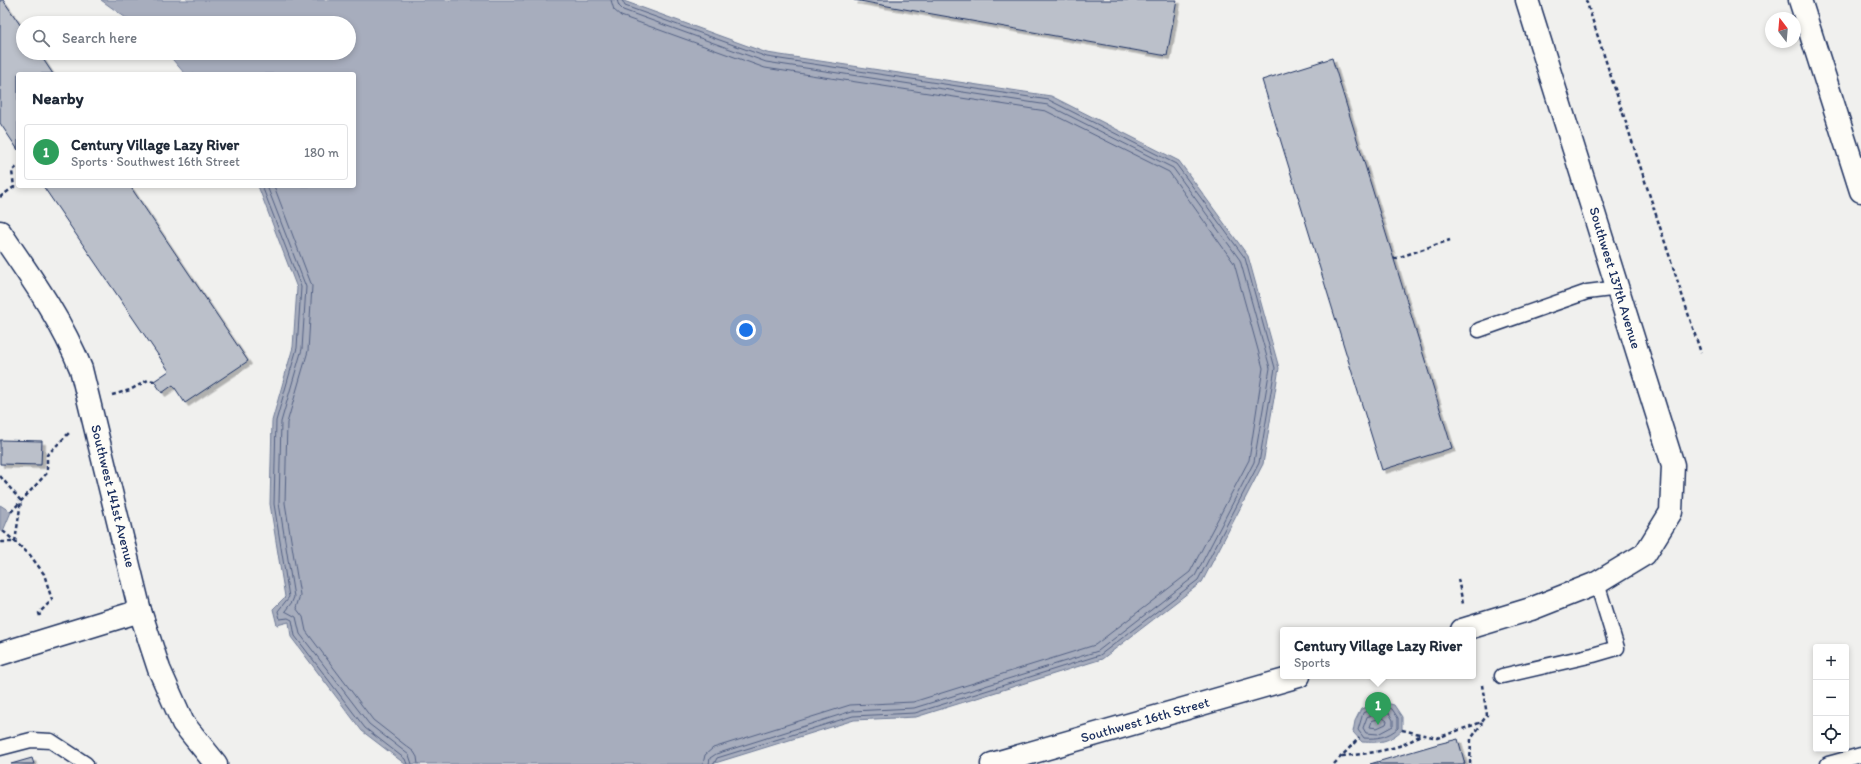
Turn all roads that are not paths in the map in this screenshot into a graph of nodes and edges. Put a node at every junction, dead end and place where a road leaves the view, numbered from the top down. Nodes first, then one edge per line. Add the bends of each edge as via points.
1 (1527, 0) edge
2 (1800, 0) edge
3 (1861, 191) edge
4 (0, 232) edge
5 (1619, 288) junction
6 (1479, 330) dead end
7 (1597, 583) junction
8 (140, 611) junction
9 (1472, 627) edge
10 (0, 654) edge
11 (1502, 676) dead end
12 (1289, 679) edge
13 (0, 748) edge
14 (1861, 755) edge
15 (86, 764) edge
16 (216, 764) edge
17 (992, 764) edge
18 (1828, 764) edge

1 - 5 street, Southwest 137th Avenue
2 - 3 street
4 - 8 street, Southwest 141st Avenue via 48,303 81,369
5 - 6 lane via 1586,292
5 - 7 street, Southwest 137th Avenue via 1673,466 1671,512 1646,554
7 - 9 street via 1531,609
7 - 11 lane via 1617,648
8 - 10 street
8 - 16 street, Southwest 141st Avenue via 159,669 183,722
12 - 17 street, Southwest 16th Street
13 - 15 lane via 31,740 52,741
14 - 18 lane

